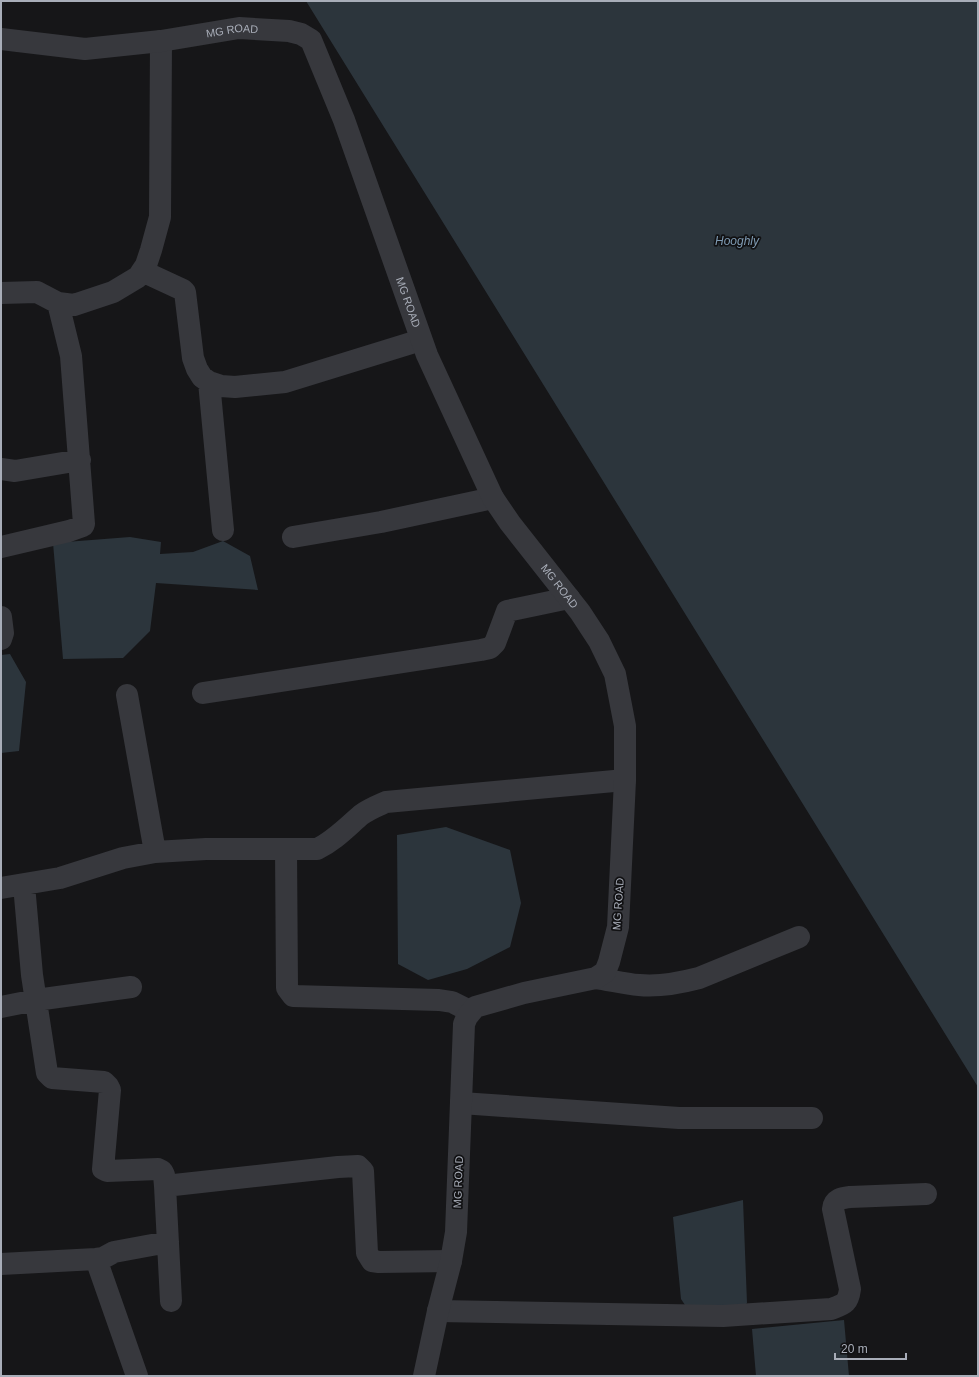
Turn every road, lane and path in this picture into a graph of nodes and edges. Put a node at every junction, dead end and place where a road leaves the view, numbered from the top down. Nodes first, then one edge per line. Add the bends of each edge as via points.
1 (1, 39) edge
2 (161, 41) junction
3 (142, 271) junction
4 (1, 293) edge
5 (58, 303) junction
6 (421, 340) junction
7 (209, 382) junction
8 (80, 460) junction
9 (1, 469) edge
10 (493, 498) junction
11 (223, 530) dead end
12 (293, 537) dead end
13 (1, 547) edge
14 (569, 598) junction
15 (1, 618) edge
16 (1, 639) edge
17 (203, 693) dead end
18 (127, 695) dead end
19 (625, 780) junction
20 (286, 849) junction
21 (155, 852) junction
22 (24, 885) junction
23 (1, 888) edge
24 (799, 937) dead end
25 (596, 978) junction
26 (131, 987) dead end
27 (36, 1000) junction
28 (1, 1007) edge
29 (470, 1011) junction
30 (461, 1103) junction
31 (812, 1118) dead end
32 (165, 1186) junction
33 (926, 1194) dead end
34 (168, 1242) junction
35 (96, 1259) junction
36 (452, 1261) junction
37 (1, 1264) edge
38 (171, 1302) dead end
39 (438, 1311) junction
40 (137, 1376) edge
41 (424, 1376) edge

1 - 2 street, MG ROAD via 85,50
2 - 3 street via 160,217
2 - 6 street, MG ROAD via 239,28 289,31 311,40 344,120
3 - 5 street via 138,277 112,292 80,304
3 - 7 street via 185,292 193,358 202,377
4 - 5 street via 36,292
5 - 8 street via 71,356
6 - 7 street via 285,382 235,387
6 - 10 street, MG ROAD
7 - 11 street
8 - 9 street via 15,471
8 - 13 street via 85,520 83,526
10 - 12 street via 381,522
10 - 14 street, MG ROAD
14 - 17 street via 507,611 490,648
14 - 19 street, MG ROAD via 599,641 615,674 625,726
15 - 16 street
18 - 21 street
19 - 20 street via 386,802 362,814 321,847 313,850
19 - 25 street, MG ROAD via 618,927 605,972
20 - 21 street
20 - 29 street via 287,988 293,996 439,1000 452,1002
21 - 22 street via 124,858 60,878
22 - 23 street
22 - 27 street
24 - 25 street via 688,981 639,985
25 - 29 street via 524,993 475,1007
26 - 27 street
27 - 28 street
27 - 32 street via 48,1075 52,1078 104,1082 110,1090 103,1169 160,1170 164,1175
29 - 30 street, MG ROAD via 464,1024
30 - 31 street via 679,1118
30 - 36 street, MG ROAD via 456,1232
32 - 34 street
32 - 36 street via 338,1166 358,1166 363,1171 369,1258 379,1262
33 - 39 street via 850,1197 835,1202 833,1209 850,1289 845,1304 831,1309 731,1316
34 - 35 street via 114,1252
34 - 38 street
35 - 37 street
35 - 40 street
36 - 39 street, MG ROAD
39 - 41 street, MG ROAD

